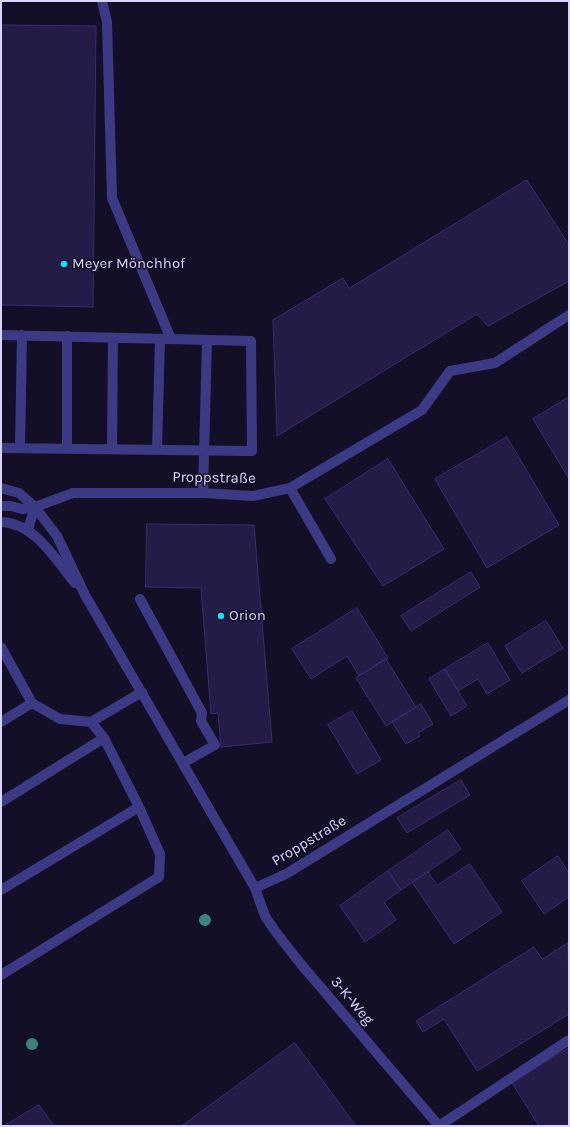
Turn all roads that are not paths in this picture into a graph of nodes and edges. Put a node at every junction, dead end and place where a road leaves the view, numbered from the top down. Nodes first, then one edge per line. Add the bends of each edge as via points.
1 (102, 1) edge
2 (569, 315) edge
3 (1, 335) edge
4 (22, 335) junction
5 (67, 336) junction
6 (112, 338) junction
7 (160, 339) junction
8 (171, 339) junction
9 (207, 340) junction
10 (1, 448) edge
11 (20, 448) junction
12 (66, 448) junction
13 (112, 449) junction
14 (157, 450) junction
15 (203, 450) junction
16 (1, 488) edge
17 (290, 488) junction
18 (203, 493) junction
19 (1, 506) edge
20 (35, 507) junction
21 (1, 522) edge
22 (28, 529) junction
23 (331, 558) dead end
24 (85, 595) junction
25 (140, 599) dead end
26 (1, 648) edge
27 (142, 692) junction
28 (569, 700) edge
29 (32, 703) junction
30 (1, 722) edge
31 (91, 722) junction
32 (104, 738) junction
33 (183, 763) junction
34 (1, 802) edge
35 (139, 807) junction
36 (255, 888) junction
37 (1, 890) edge
38 (1, 975) edge
39 (569, 1040) edge
40 (439, 1126) edge

1 - 8 street via 107,22 112,198
2 - 17 street, Proppstraße via 495,363 450,372 422,410
3 - 4 street
4 - 5 street
4 - 11 street
5 - 6 street
5 - 12 street
6 - 7 street
6 - 13 street
7 - 8 street
7 - 14 street
8 - 9 street
9 - 15 street
9 - 15 street via 251,341 252,452
10 - 11 street
11 - 12 street
12 - 13 street
13 - 14 street
14 - 15 street
15 - 18 street
16 - 20 street via 19,493
17 - 18 street, Proppstraße via 253,496
17 - 23 street
18 - 20 street, Proppstraße via 73,492
19 - 20 street, Proppstraße via 22,509
20 - 22 street
20 - 24 street via 57,536
21 - 22 street
22 - 24 street
24 - 27 street
25 - 33 street via 202,712 201,721 215,746
26 - 29 street
27 - 31 street
27 - 33 street
28 - 36 street, Proppstraße via 286,874
29 - 30 street
29 - 31 street via 60,719
31 - 32 street
32 - 34 street
32 - 35 street
33 - 36 street
35 - 37 street
35 - 38 street via 160,854 159,877
36 - 40 street, 3-K-Weg via 265,916 275,931
39 - 40 street

